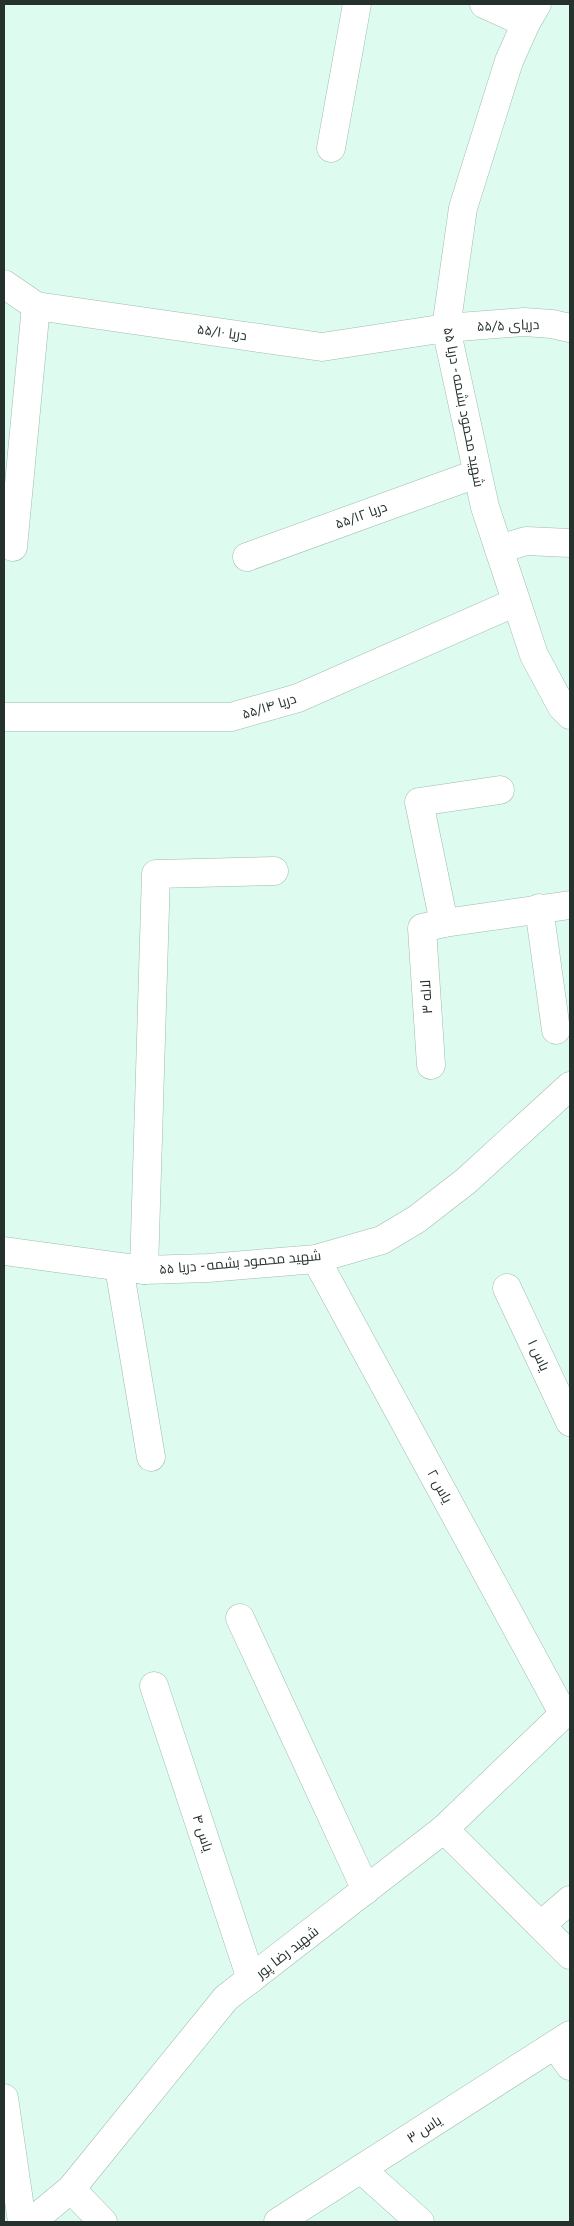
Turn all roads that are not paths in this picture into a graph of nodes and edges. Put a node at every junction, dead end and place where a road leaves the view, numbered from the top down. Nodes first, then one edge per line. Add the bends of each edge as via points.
1 (357, 4) edge
2 (484, 4) edge
3 (531, 13) edge
4 (331, 148) dead end
5 (4, 284) edge
6 (36, 306) junction
7 (446, 328) junction
8 (570, 328) edge
9 (476, 474) junction
10 (570, 543) edge
11 (14, 547) dead end
12 (499, 549) junction
13 (247, 557) dead end
14 (516, 602) junction
15 (570, 715) edge
16 (4, 717) edge
17 (500, 790) dead end
18 (274, 871) dead end
19 (570, 905) edge
20 (539, 908) junction
21 (433, 925) junction
22 (556, 1030) dead end
23 (431, 1065) dead end
24 (570, 1086) edge
25 (4, 1251) edge
26 (316, 1259) junction
27 (132, 1268) junction
28 (507, 1288) dead end
29 (570, 1422) edge
30 (151, 1457) dead end
31 (240, 1618) dead end
32 (154, 1686) dead end
33 (567, 1710) edge
34 (444, 1829) junction
35 (366, 1890) junction
36 (570, 1900) edge
37 (541, 1926) junction
38 (570, 1955) edge
39 (251, 1979) junction
40 (565, 2049) edge
41 (4, 2098) edge
42 (361, 2169) junction
43 (71, 2189) junction
44 (22, 2222) edge
45 (31, 2222) edge
46 (103, 2222) edge
47 (278, 2222) edge
48 (420, 2222) edge

1 - 4 street
2 - 3 street
3 - 7 street, شهید محمود بشمه - دریا ۵۵ via 509,61 463,208
5 - 6 street, دریا ۵۵/۱۰
6 - 7 street, دریا ۵۵/۱۰ via 322,347
6 - 11 street
7 - 8 street, دریای ۵۵/۵ via 524,322
7 - 9 street, شهید محمود بشمه - دریا ۵۵
9 - 12 street, شهید محمود بشمه - دریا ۵۵
9 - 13 street, دریا ۵۵/۱۲
10 - 12 street via 526,542
12 - 14 street, شهید محمود بشمه - دریا ۵۵
14 - 15 street, شهید محمود بشمه - دریا ۵۵ via 534,655 562,707
14 - 16 street, دریا ۵۵/۱۴ via 298,698 231,717
17 - 21 street, لاله ۳ via 419,802
18 - 27 street via 156,874
19 - 20 street
20 - 21 street
20 - 22 street
21 - 23 street, لاله ۳
24 - 26 street, شهید محمود بشمه - دریا ۵۵ via 466,1181 417,1219 382,1240
25 - 27 street, شهید محمود بشمه - دریا ۵۵
26 - 27 street, شهید محمود بشمه - دریا ۵۵ via 208,1268
26 - 33 street, یاس ۲
27 - 30 street
28 - 29 street, یاس ۱
31 - 35 street
32 - 39 street, یاس ۴
33 - 34 street, شهید رضا پور
34 - 35 street, شهید رضا پور
34 - 37 street
35 - 39 street, شهید رضا پور
36 - 37 street
37 - 38 street
39 - 43 street, شهید رضا پور via 226,1998
40 - 42 street, یاس ۳
41 - 44 street
42 - 47 street, یاس ۳
42 - 48 street
43 - 45 street, شهید رضا پور
43 - 46 street

